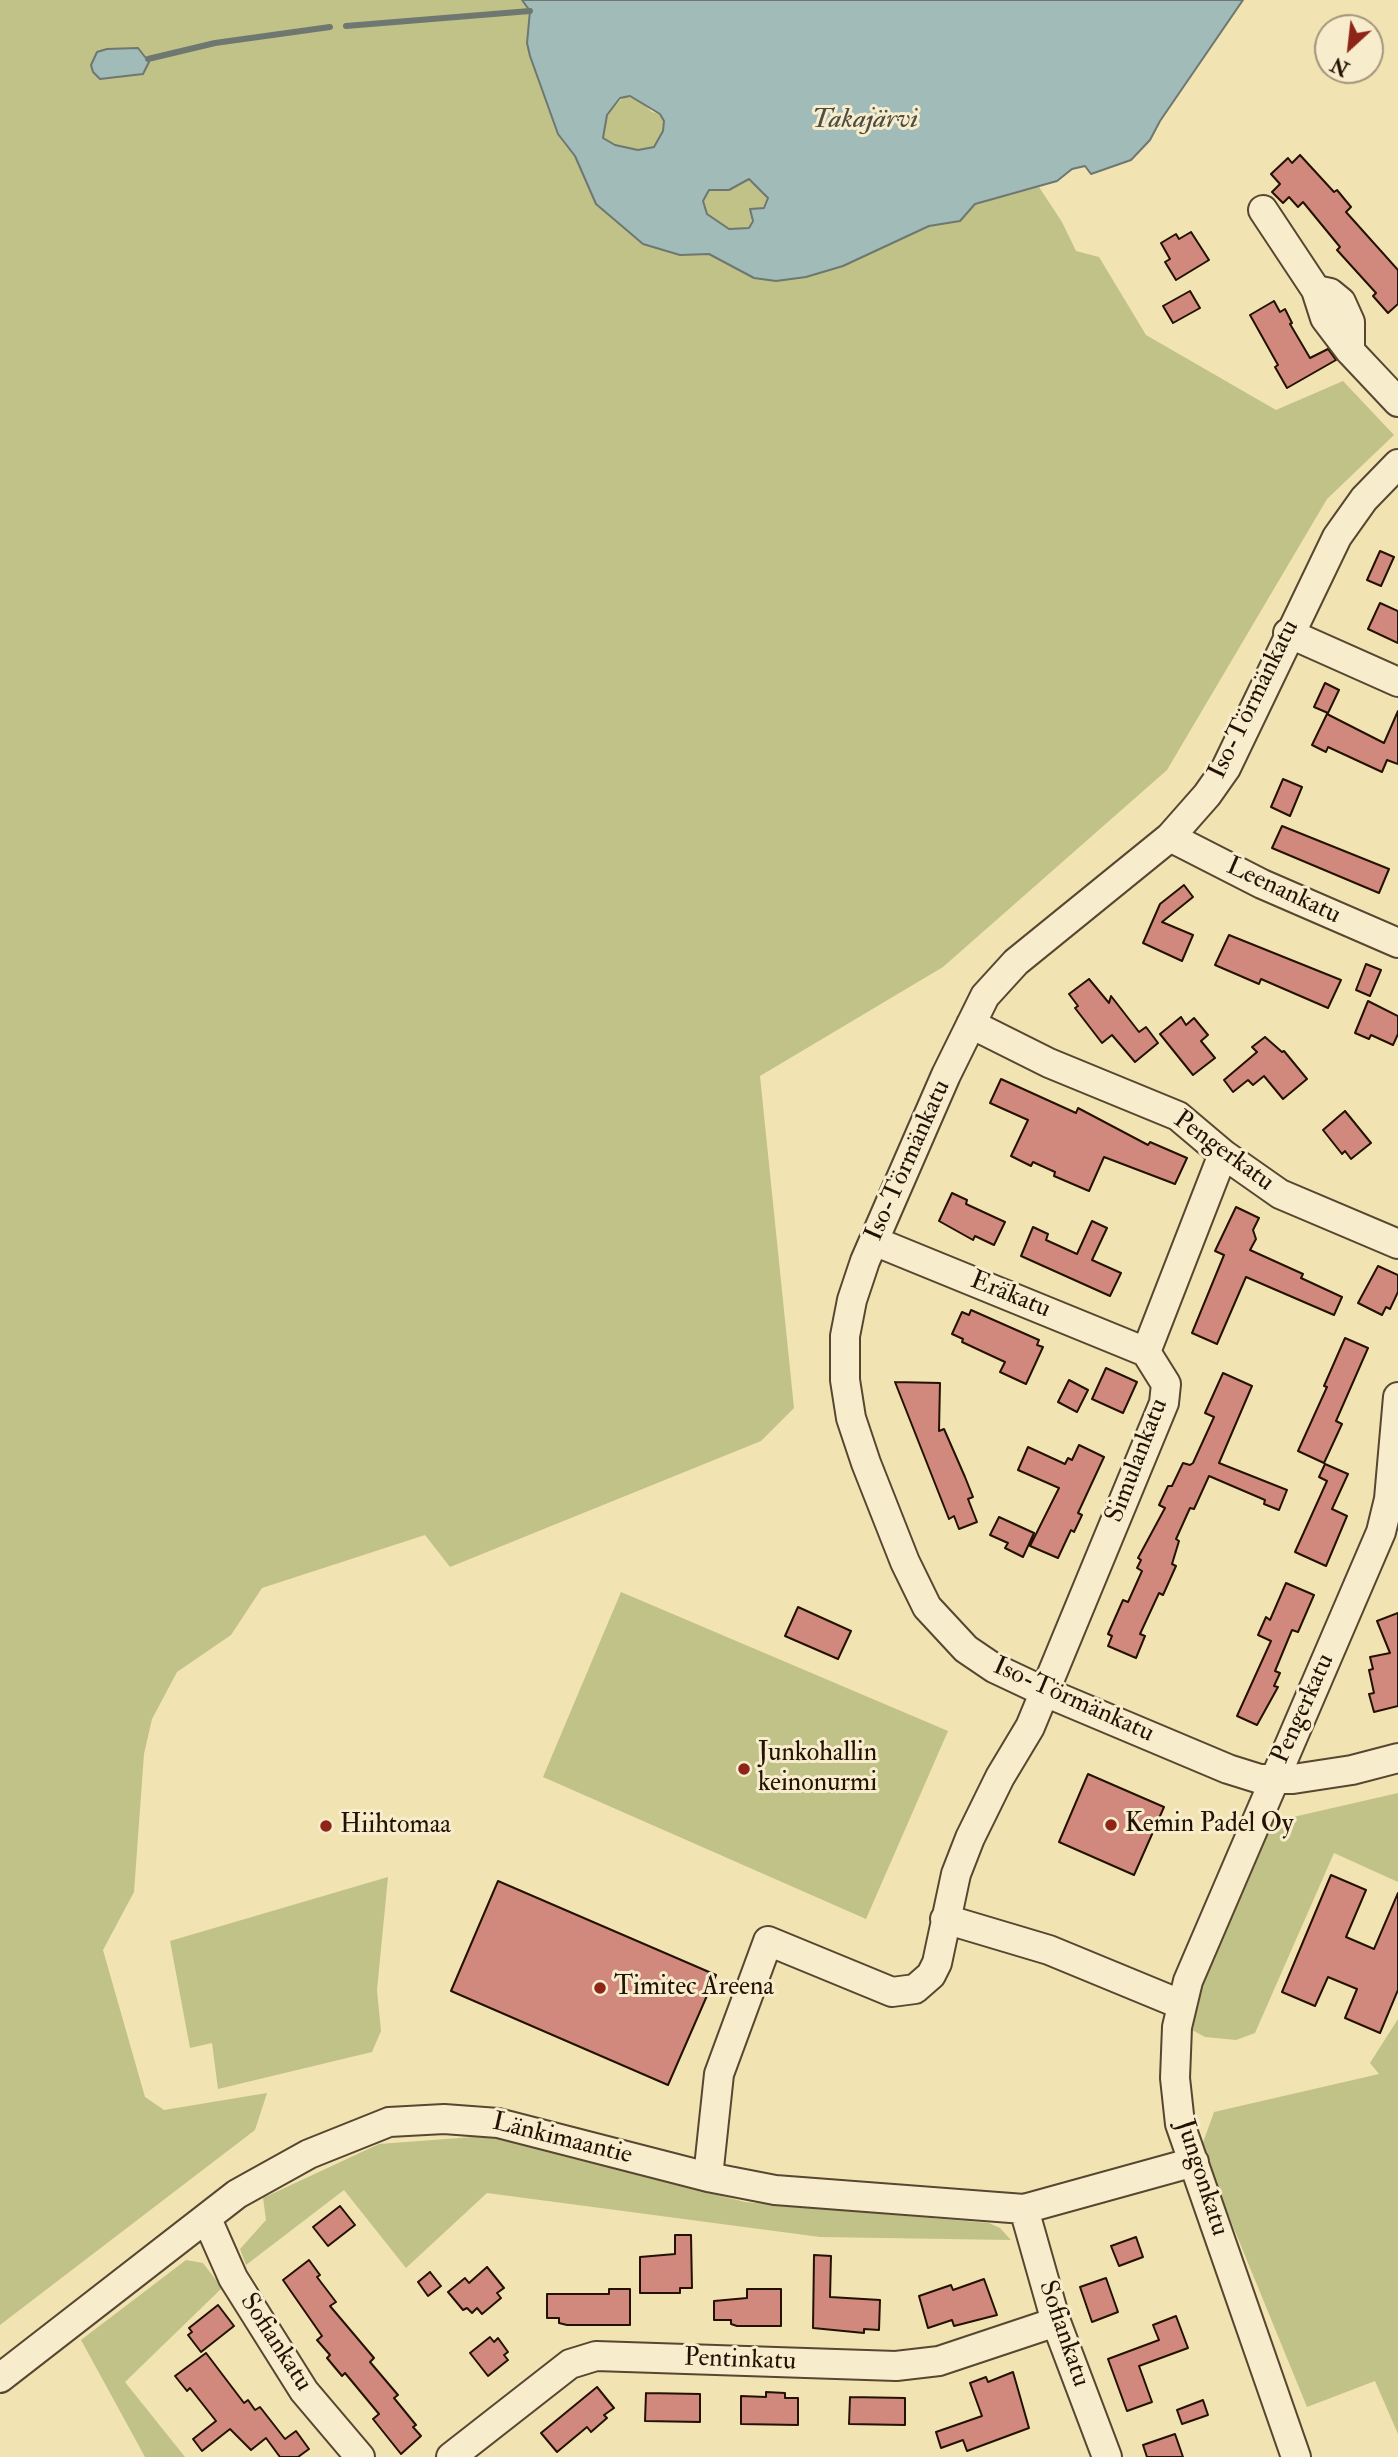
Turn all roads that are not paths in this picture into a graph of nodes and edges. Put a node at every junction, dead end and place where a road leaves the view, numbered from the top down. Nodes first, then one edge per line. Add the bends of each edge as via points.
1 (1263, 209) dead end
2 (1398, 402) edge
3 (1398, 464) edge
4 (1288, 633) junction
5 (1398, 682) edge
6 (1170, 837) junction
7 (1398, 943) edge
8 (971, 1024) junction
9 (1223, 1154) junction
10 (874, 1241) junction
11 (1398, 1244) edge
12 (1146, 1352) junction
13 (1398, 1396) edge
14 (1045, 1692) junction
15 (1398, 1758) edge
16 (1273, 1780) junction
17 (945, 1919) junction
18 (1180, 2004) junction
19 (1194, 2162) junction
20 (708, 2177) junction
21 (1024, 2209) junction
22 (207, 2219) junction
23 (1056, 2322) junction
24 (0, 2378) edge
25 (360, 2457) edge
26 (451, 2457) edge
27 (1107, 2457) edge
28 (1296, 2457) edge

1 - 2 street via 1316,289 1341,302 1350,322 1350,351
3 - 4 street, Iso-Törmänkatu via 1336,537
4 - 5 street
4 - 6 street, Iso-Törmänkatu via 1226,768
6 - 7 street, Leenankatu via 1262,884
6 - 8 street, Iso-Törmänkatu via 1016,962 985,996
8 - 9 street, Pengerkatu via 1049,1063 1178,1116
8 - 10 street, Iso-Törmänkatu
9 - 11 street, Pengerkatu via 1280,1194
9 - 12 street
10 - 12 street, Eräkatu
10 - 14 street, Iso-Törmänkatu via 852,1300 845,1336 851,1418 866,1464 927,1607 966,1649
12 - 14 street, Simulankatu via 1166,1384 1164,1403
13 - 16 street, Pengerkatu via 1384,1524
14 - 16 street, Iso-Törmänkatu via 1228,1769
14 - 17 street, Simulankatu via 970,1838
15 - 16 street via 1352,1770
16 - 18 street, Jungonkatu
17 - 18 street via 1061,1954
17 - 20 street, Simulankatu via 931,1975 906,1993 892,1992 768,1941 719,2074
18 - 19 street, Jungonkatu via 1175,2078 1181,2124
19 - 21 street, Länkimaantie
19 - 28 street, Jungonkatu
20 - 21 street, Länkimaantie via 775,2190
20 - 22 street, Länkimaantie via 498,2123 412,2119 365,2129 309,2154 237,2194
21 - 23 street, Sofiankatu
22 - 24 street, Länkimaantie
22 - 25 street, Sofiankatu via 233,2278 304,2391
23 - 26 street, Pentinkatu via 939,2361 896,2366 596,2356 570,2364
23 - 27 street, Sofiankatu

